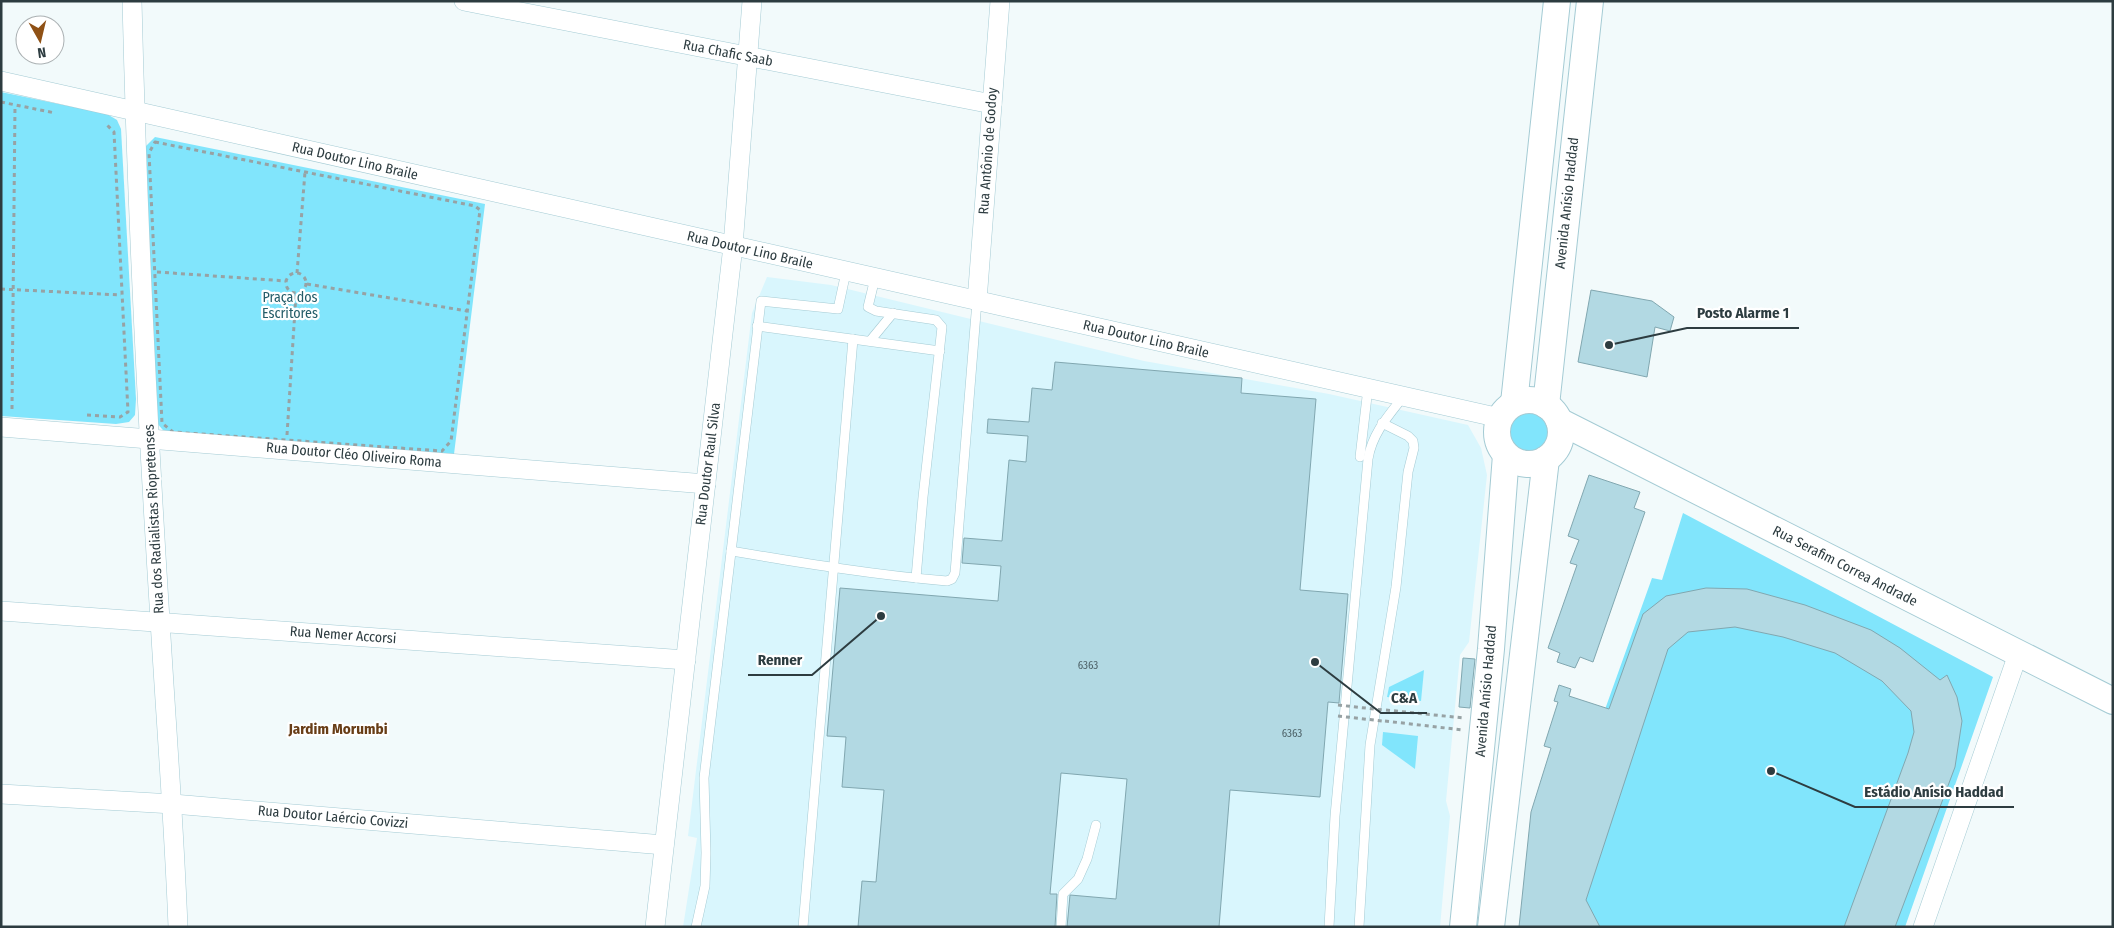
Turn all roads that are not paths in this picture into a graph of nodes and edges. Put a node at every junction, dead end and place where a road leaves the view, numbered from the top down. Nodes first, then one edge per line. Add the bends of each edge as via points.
1 (132, 1) edge
2 (464, 1) edge
3 (752, 1) edge
4 (1000, 1) edge
5 (1556, 5) edge
6 (1589, 7) edge
7 (748, 57) junction
8 (1, 80) edge
9 (992, 104) junction
10 (134, 111) junction
11 (733, 246) junction
12 (846, 272) junction
13 (875, 278) junction
14 (977, 301) junction
15 (893, 313) junction
16 (758, 326) junction
17 (853, 339) junction
18 (870, 341) junction
19 (940, 351) junction
20 (1368, 388) junction
21 (1403, 398) junction
22 (1507, 411) junction
23 (4, 418) edge
24 (1382, 423) junction
25 (1561, 423) junction
26 (149, 439) junction
27 (1506, 455) junction
28 (1360, 457) dead end
29 (1546, 459) junction
30 (706, 484) junction
31 (731, 551) junction
32 (834, 568) junction
33 (916, 578) junction
34 (1, 611) edge
35 (160, 622) junction
36 (2018, 654) junction
37 (686, 660) junction
38 (2113, 701) edge
39 (1, 794) edge
40 (173, 804) junction
41 (1096, 825) dead end
42 (664, 844) junction
43 (178, 927) edge
44 (655, 927) edge
45 (696, 927) edge
46 (803, 927) edge
47 (1061, 927) edge
48 (1328, 927) edge
49 (1359, 927) edge
50 (1463, 927) edge
51 (1491, 927) edge
52 (1923, 927) edge

1 - 10 street, Rua dos Radialistas Riopretenses
2 - 7 street, Rua Chafic Saab
3 - 7 street, Rua Doutor Raul Silva
4 - 9 street, Rua Antônio de Godoy
5 - 6 main road
5 - 22 main road
6 - 25 main road, Avenida Anísio Haddad
7 - 9 street, Rua Chafic Saab
7 - 11 street, Rua Doutor Raul Silva
8 - 10 street, Rua Doutor Lino Braile
9 - 14 street, Rua Antônio de Godoy
10 - 11 street, Rua Doutor Lino Braile
10 - 26 street, Rua dos Radialistas Riopretenses
11 - 12 street, Rua Doutor Lino Braile
11 - 30 street, Rua Doutor Raul Silva
12 - 13 street, Rua Doutor Lino Braile
12 - 16 lane via 838,308 761,302
13 - 14 street, Rua Doutor Lino Braile
13 - 15 lane via 868,307
14 - 20 street, Rua Doutor Lino Braile
14 - 33 lane via 955,573 947,581
15 - 18 lane
15 - 19 lane via 936,320 942,327
16 - 17 lane
16 - 31 lane
17 - 18 lane
17 - 32 lane
18 - 19 lane
19 - 33 lane
20 - 21 street, Rua Doutor Lino Braile
20 - 28 lane
21 - 22 street, Rua Doutor Lino Braile
21 - 24 lane
22 - 25 main road via 1524,400 1536,400
22 - 27 main road via 1497,437
23 - 26 street, Rua Doutor Cléo Oliveiro Roma
24 - 48 lane via 1369,449 1335,816
24 - 49 lane via 1408,436 1414,448 1408,472 1396,587 1370,745
25 - 29 main road via 1558,445
25 - 36 main road, Rua Serafim Correa Andrade
26 - 30 street, Rua Doutor Cléo Oliveiro Roma
26 - 35 street, Rua dos Radialistas Riopretenses
27 - 29 main road via 1525,464
27 - 50 main road, Avenida Anísio Haddad via 1484,726
29 - 51 main road
30 - 37 street, Rua Doutor Raul Silva
31 - 32 lane
31 - 45 lane via 704,778 705,886
32 - 33 lane
32 - 46 lane
34 - 35 street, Rua Nemer Accorsi
35 - 37 street, Rua Nemer Accorsi
35 - 40 street, Rua dos Radialistas Riopretenses
36 - 38 main road, Rua Serafim Correa Andrade
36 - 52 street
37 - 42 street, Rua Doutor Raul Silva
39 - 40 street, Rua Doutor Laércio Covizzi
40 - 42 street, Rua Doutor Laércio Covizzi
40 - 43 street, Rua dos Radialistas Riopretenses
41 - 47 lane via 1078,879 1063,894
42 - 44 street, Rua Doutor Raul Silva

